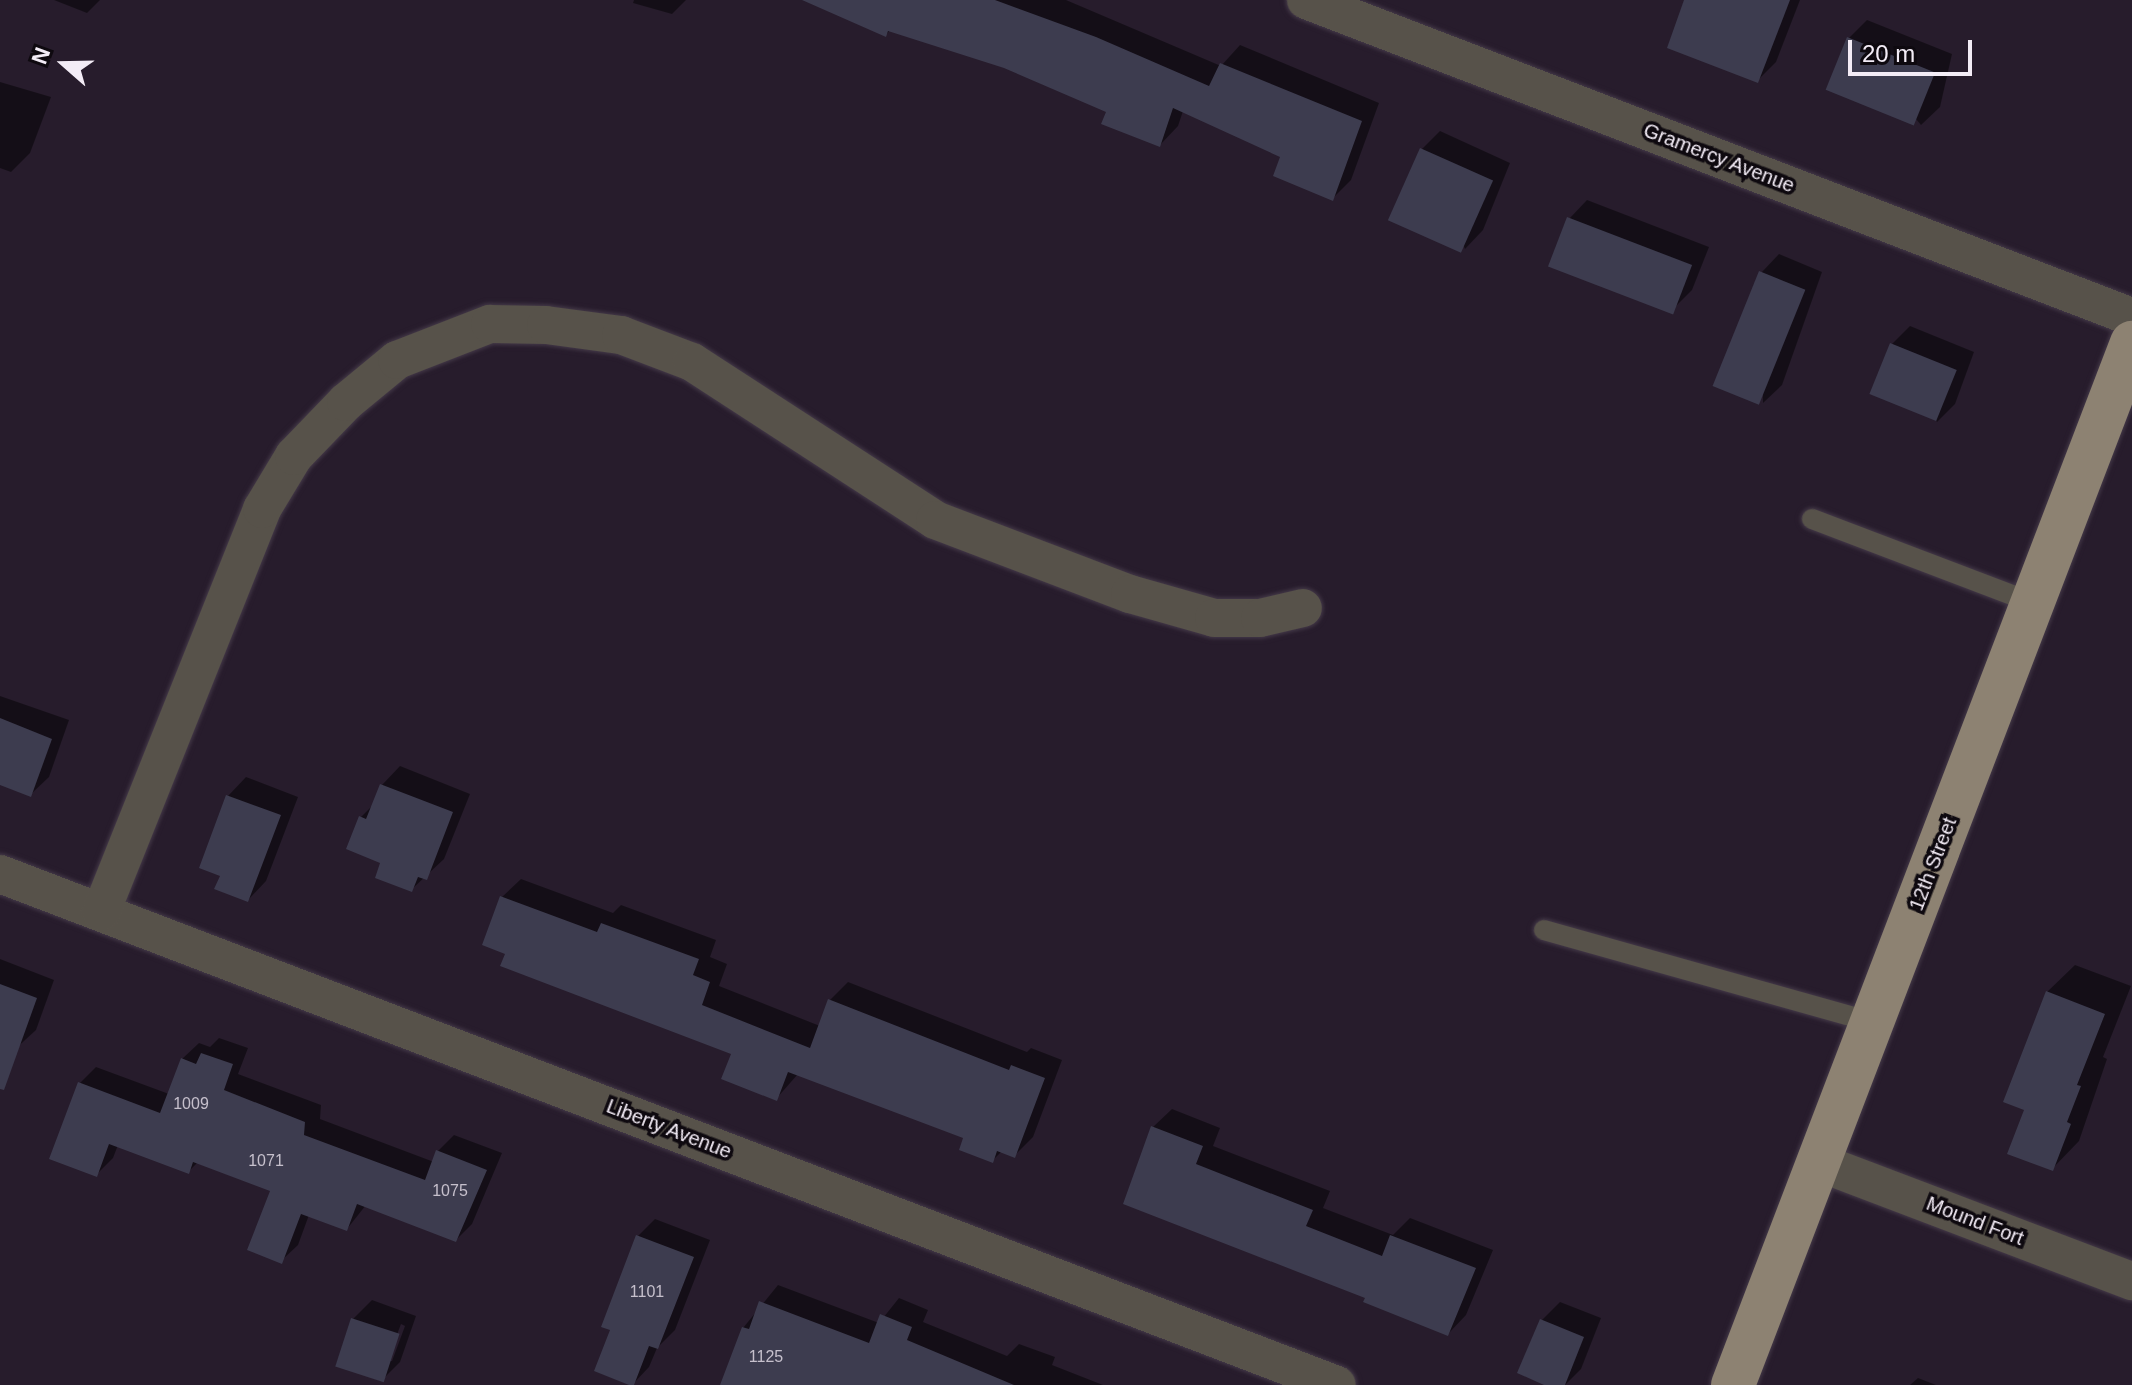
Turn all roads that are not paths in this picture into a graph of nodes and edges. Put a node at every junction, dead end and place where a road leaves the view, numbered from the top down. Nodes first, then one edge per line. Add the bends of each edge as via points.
1 (1306, 0) edge
2 (2132, 317) edge
3 (2132, 343) edge
4 (1812, 519) dead end
5 (2033, 603) junction
6 (1303, 608) dead end
7 (0, 874) edge
8 (101, 912) junction
9 (1544, 930) dead end
10 (1872, 1022) junction
11 (1818, 1162) junction
12 (2132, 1281) edge
13 (1337, 1385) edge
14 (1733, 1385) edge

1 - 2 street, Gramercy Avenue
3 - 5 main road, 12th Street
4 - 5 lane
5 - 10 main road, 12th Street
6 - 8 street via 1260,618 1214,618 1115,589 935,520 692,362 621,335 490,324 397,360 346,402 294,456 262,509
7 - 8 street, Liberty Avenue
8 - 13 street, Liberty Avenue
9 - 10 lane
10 - 11 main road, 12th Street
11 - 12 street, Mound Fort
11 - 14 main road, 12th Street

